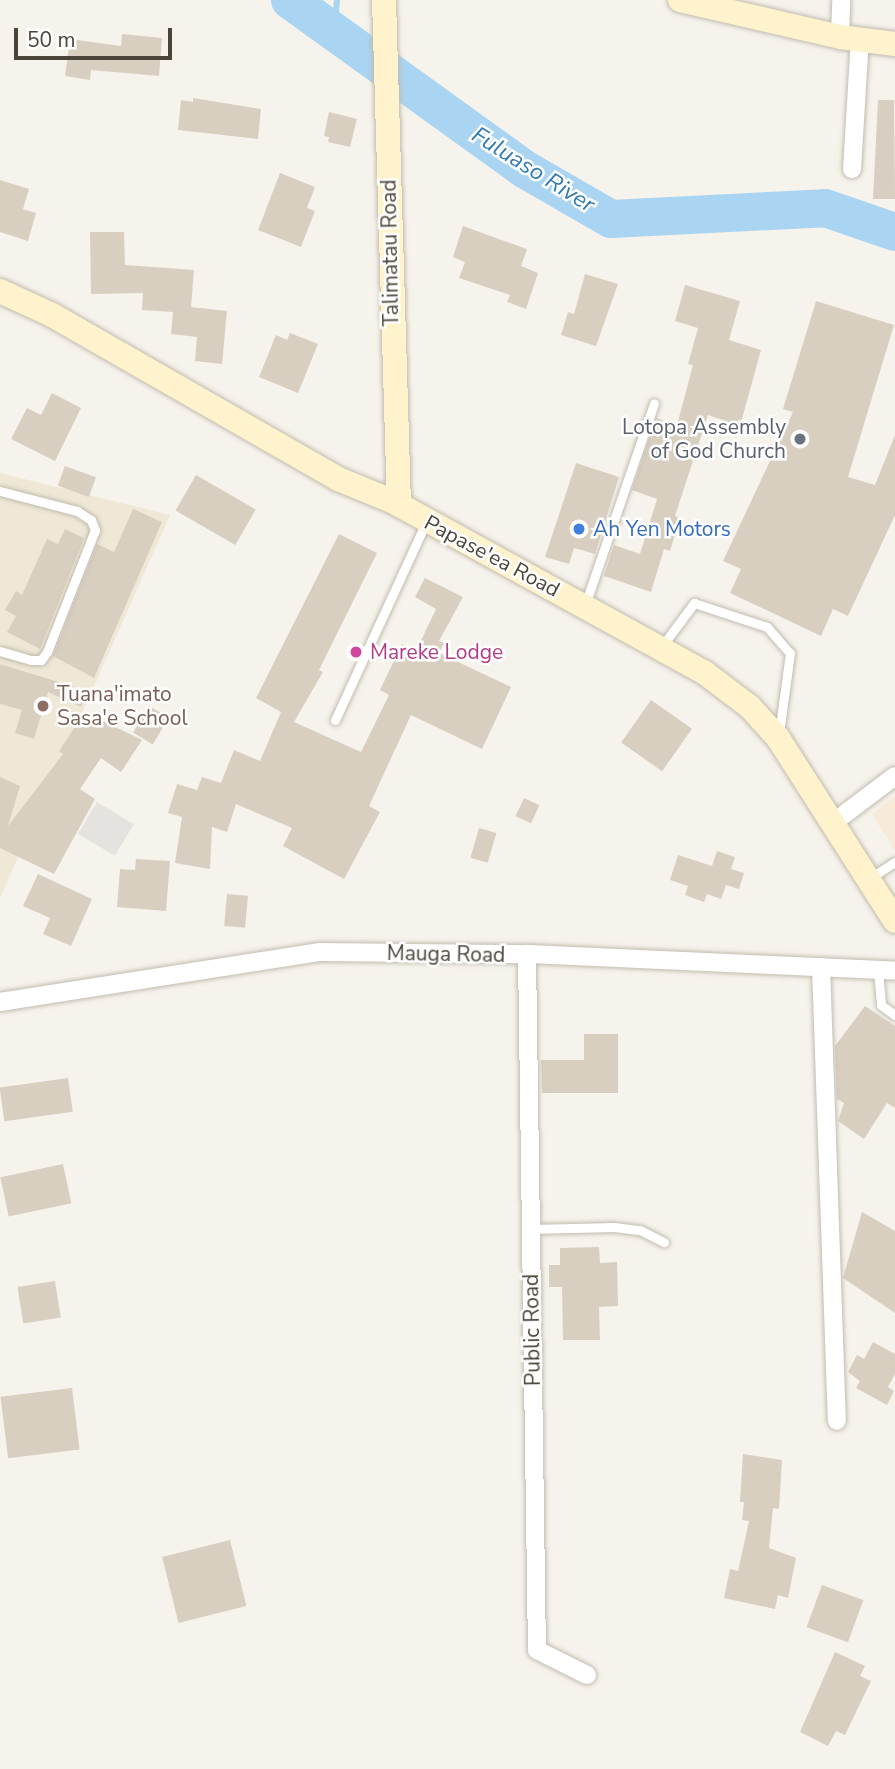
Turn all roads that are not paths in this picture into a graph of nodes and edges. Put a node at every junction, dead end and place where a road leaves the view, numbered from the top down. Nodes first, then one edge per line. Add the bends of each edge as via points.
1 (680, 0) edge
2 (841, 0) edge
3 (384, 4) edge
4 (850, 38) junction
5 (895, 44) edge
6 (852, 169) dead end
7 (3, 298) edge
8 (654, 403) dead end
9 (0, 491) edge
10 (399, 505) junction
11 (426, 520) junction
12 (585, 606) junction
13 (661, 648) junction
14 (0, 651) edge
15 (335, 720) dead end
16 (778, 738) junction
17 (895, 776) edge
18 (834, 822) junction
19 (895, 862) edge
20 (870, 878) junction
21 (895, 921) edge
22 (527, 954) junction
23 (821, 967) junction
24 (887, 971) edge
25 (0, 1002) edge
26 (895, 1015) edge
27 (531, 1229) junction
28 (664, 1242) dead end
29 (837, 1421) dead end
30 (587, 1675) dead end

1 - 4 main road
2 - 4 street
3 - 10 main road, Talimatau Road
4 - 5 main road
4 - 6 street
7 - 10 main road, Papase'ea Road via 338,480
8 - 12 lane
9 - 14 lane via 77,511 91,520 94,530 41,660
10 - 11 main road, Papase'ea Road
11 - 12 main road, Papase'ea Road
11 - 15 lane
12 - 13 main road, Papase'ea Road
13 - 16 main road, Papase'ea Road via 750,706
13 - 16 lane via 694,603 767,627 790,653
16 - 18 main road, Papase'ea Road
17 - 18 street
18 - 20 main road, Papase'ea Road
19 - 20 lane
20 - 21 main road, Papase'ea Road
22 - 23 street, Mauga Road
22 - 25 street, Mauga Road via 320,952
22 - 27 street, Public Road
23 - 24 street, Mauga Road
23 - 29 street
24 - 26 lane via 881,1005
27 - 28 lane via 614,1227 639,1230
27 - 30 street, Public Road via 537,1650

